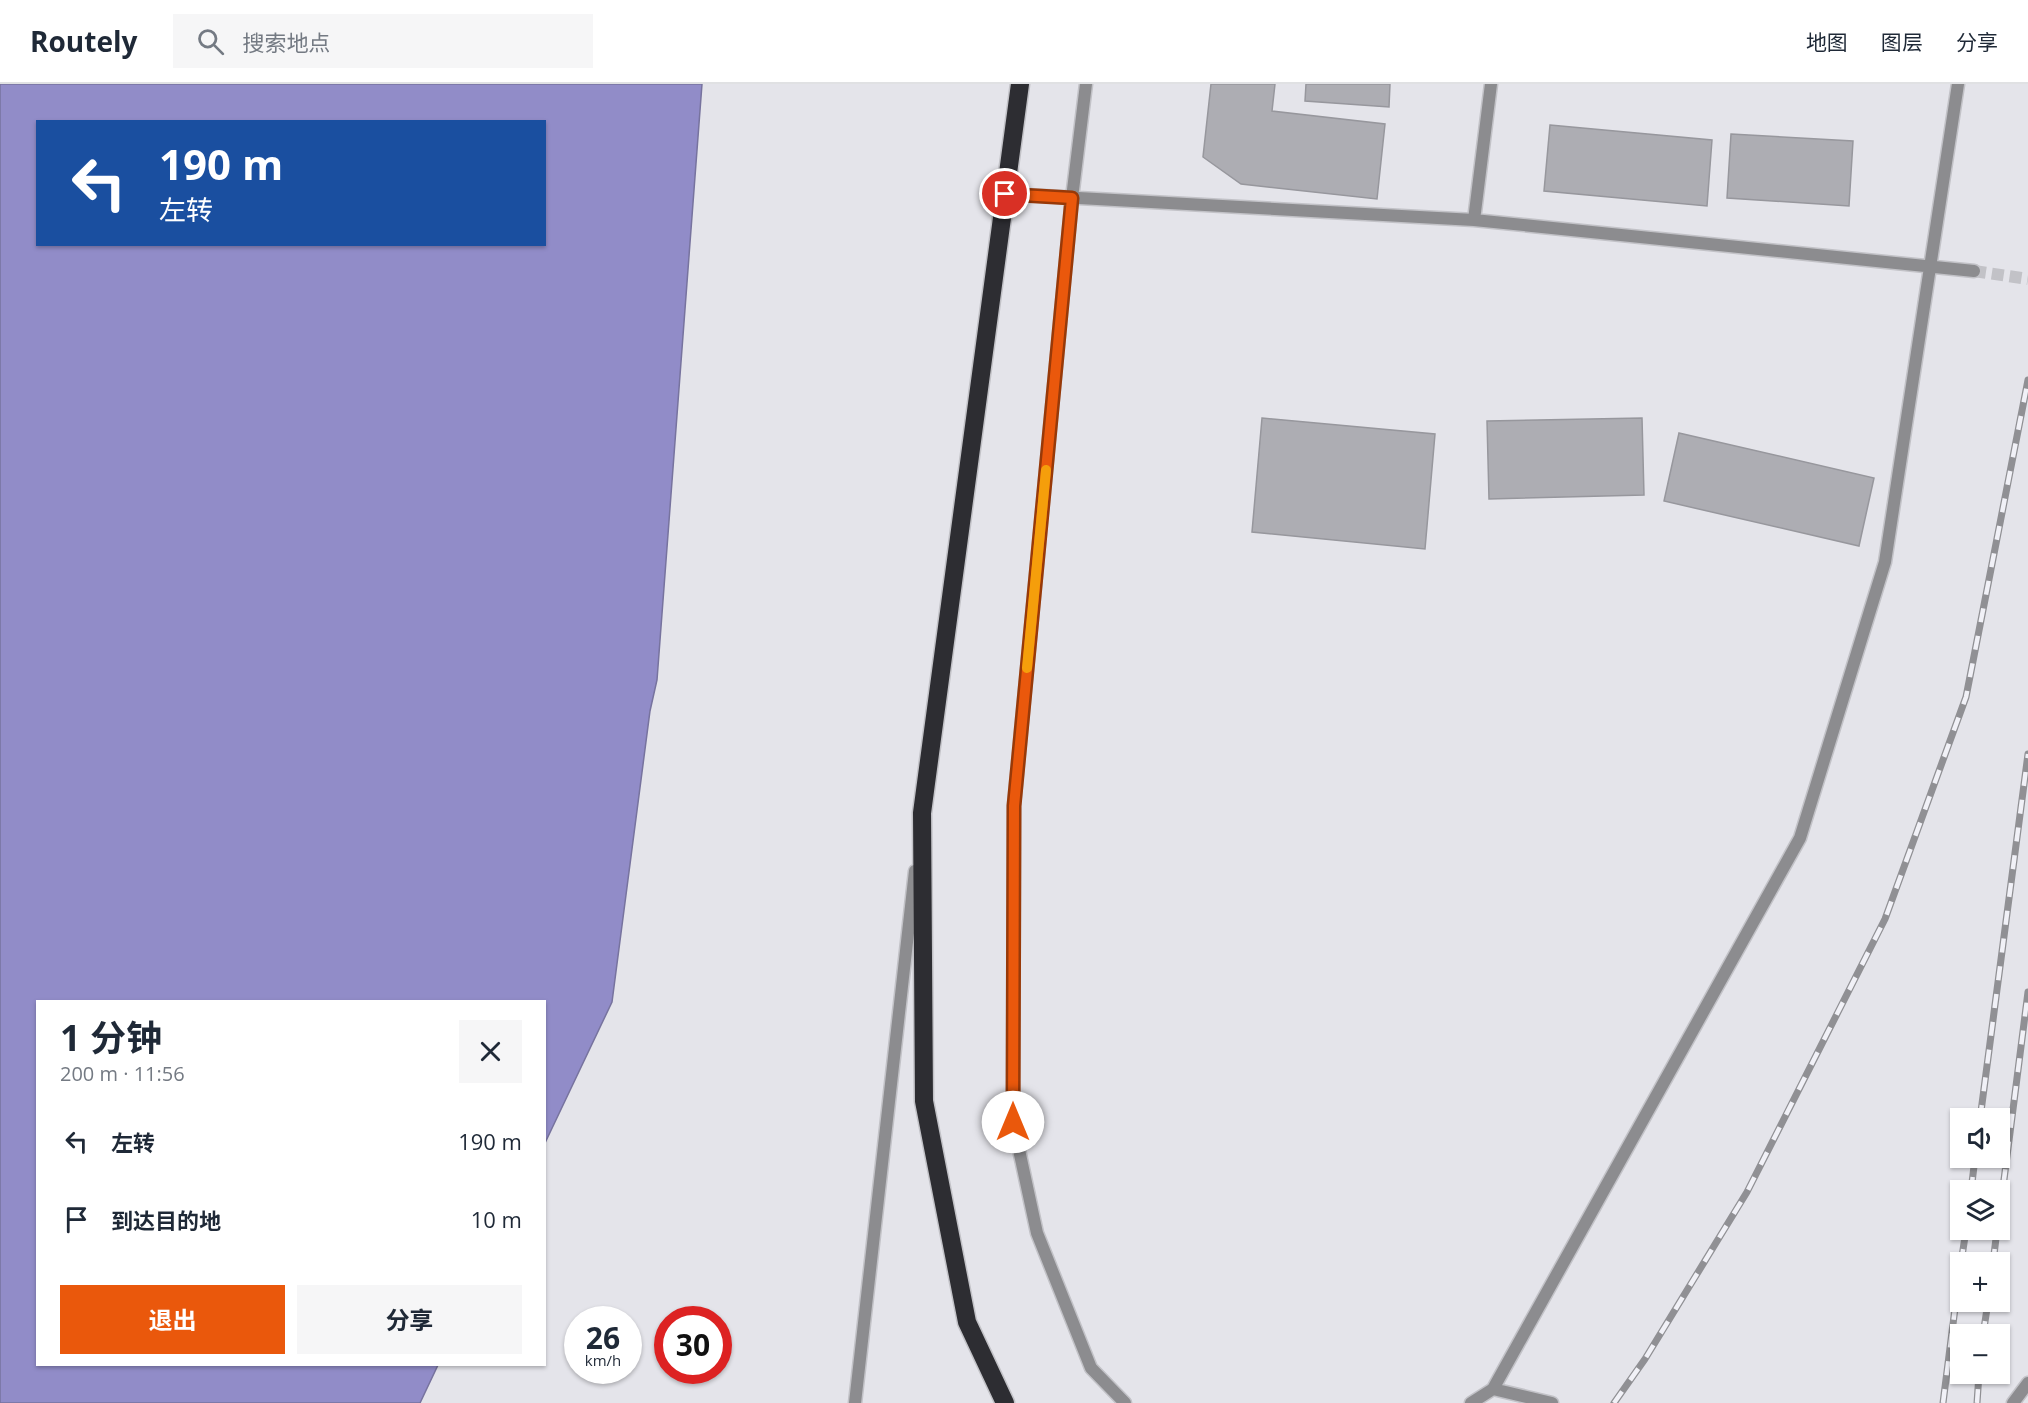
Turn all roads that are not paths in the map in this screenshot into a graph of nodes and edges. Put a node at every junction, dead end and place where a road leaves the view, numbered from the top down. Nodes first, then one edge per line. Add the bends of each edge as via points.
1 (1020, 84) edge
2 (1086, 84) edge
3 (1491, 84) edge
4 (1958, 84) edge
5 (1005, 194) junction
6 (1072, 198) junction
7 (1474, 220) junction
8 (1930, 267) junction
9 (1974, 271) tunnel mouth
10 (922, 813) junction
11 (2028, 1383) edge
12 (1493, 1389) junction
13 (855, 1403) edge
14 (1005, 1403) edge
15 (1125, 1403) edge
16 (1471, 1403) edge
17 (1552, 1403) edge
18 (2013, 1403) edge

1 - 5 highway
2 - 6 street
3 - 7 street
4 - 8 street
5 - 6 street
5 - 10 highway
6 - 7 street
6 - 15 street via 1014,806 1013,1122 1037,1233 1091,1368
7 - 8 street
8 - 9 street
8 - 12 street via 1885,562 1800,838
10 - 13 street
10 - 14 highway via 924,1101 968,1322
11 - 18 street
12 - 16 street
12 - 17 street

